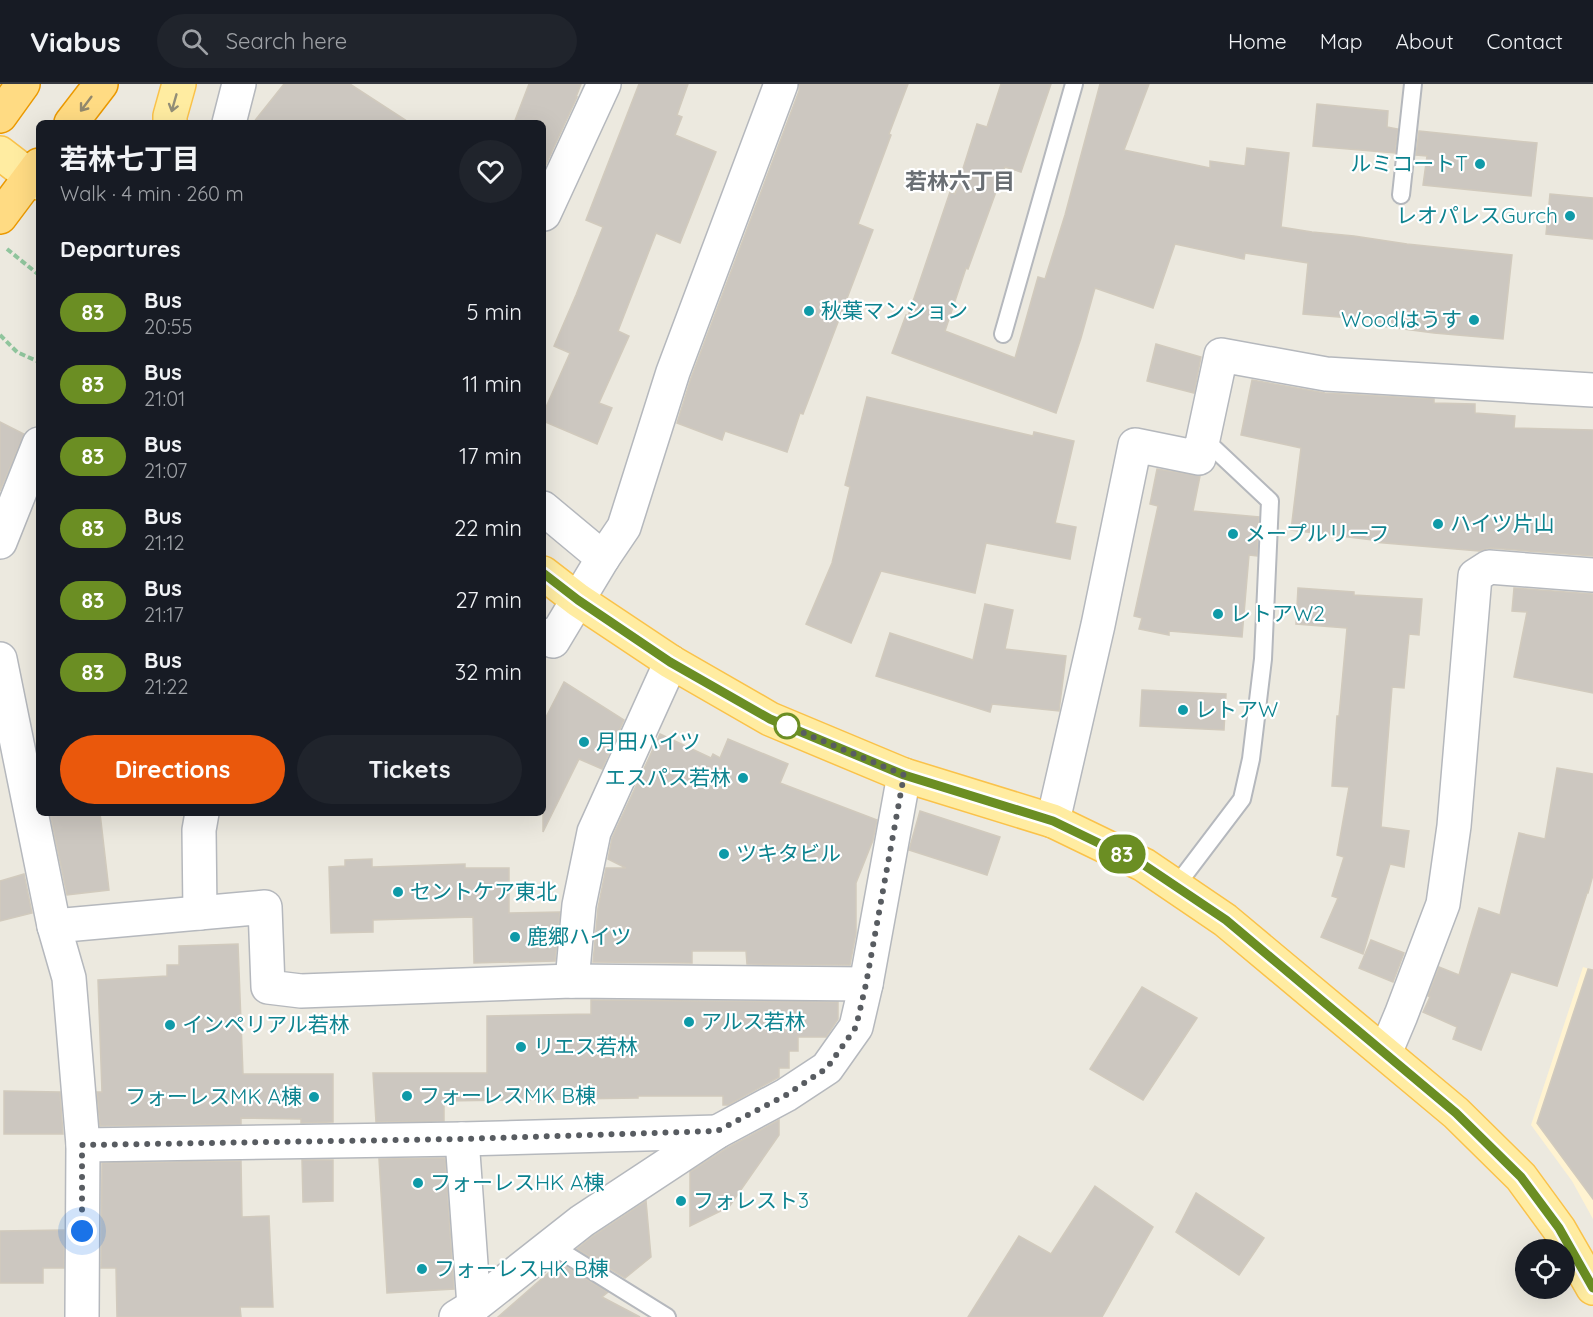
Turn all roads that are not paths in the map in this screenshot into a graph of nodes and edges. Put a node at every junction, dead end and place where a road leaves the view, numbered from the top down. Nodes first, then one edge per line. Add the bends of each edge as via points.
1 (23, 84) edge
2 (101, 84) edge
3 (179, 84) edge
4 (239, 84) edge
5 (604, 84) edge
6 (781, 84) edge
7 (1074, 84) edge
8 (1413, 84) edge
9 (0, 116) edge
10 (73, 120) edge
11 (170, 120) edge
12 (230, 120) edge
13 (0, 153) edge
14 (36, 175) edge
15 (1401, 195) dead end
16 (546, 210) edge
17 (0, 217) edge
18 (1003, 334) dead end
19 (1593, 390) edge
20 (1203, 438) junction
21 (36, 452) edge
22 (546, 510) edge
23 (0, 542) edge
24 (603, 558) junction
25 (546, 575) edge
26 (1593, 575) edge
27 (578, 600) junction
28 (546, 637) edge
29 (0, 659) edge
30 (670, 662) junction
31 (904, 775) junction
32 (201, 816) edge
33 (1053, 821) junction
34 (1176, 886) junction
35 (200, 913) junction
36 (54, 926) junction
37 (572, 981) junction
38 (866, 984) junction
39 (1385, 1053) junction
40 (717, 1131) junction
41 (462, 1139) junction
42 (82, 1145) junction
43 (551, 1245) junction
44 (1593, 1288) edge
45 (465, 1311) edge
46 (82, 1317) edge
47 (667, 1317) edge

1 - 9 highway
2 -> 10 highway
3 -> 11 main road
4 - 12 street
5 - 16 street
6 - 24 street via 673,372 624,527
7 - 18 lane
8 - 15 lane
13 - 14 main road
14 - 17 highway
19 - 20 street via 1326,374 1221,355
20 - 33 street via 1199,458 1135,445
20 - 34 lane via 1270,501 1263,659 1242,799
21 - 23 street
22 - 24 street
24 - 27 street
25 - 27 main road
26 - 39 street via 1489,567 1475,576 1454,826 1443,904
27 - 28 street via 553,641
27 - 30 main road
29 - 36 street
30 - 31 main road via 770,719
30 - 37 street via 594,832 579,905
31 - 33 main road
31 - 38 street
32 - 35 street
33 - 34 main road via 1144,865
34 - 39 main road via 1226,920
35 - 36 street
35 - 37 street via 265,907 268,987 301,991
36 - 42 street via 69,978
37 - 38 street
38 - 40 street via 856,1027 827,1068 786,1095
39 - 44 main road via 1456,1113 1521,1177 1559,1228
40 - 41 street
40 - 43 street
41 - 42 street
41 - 45 street
42 - 46 street
43 - 45 street
43 - 47 lane

